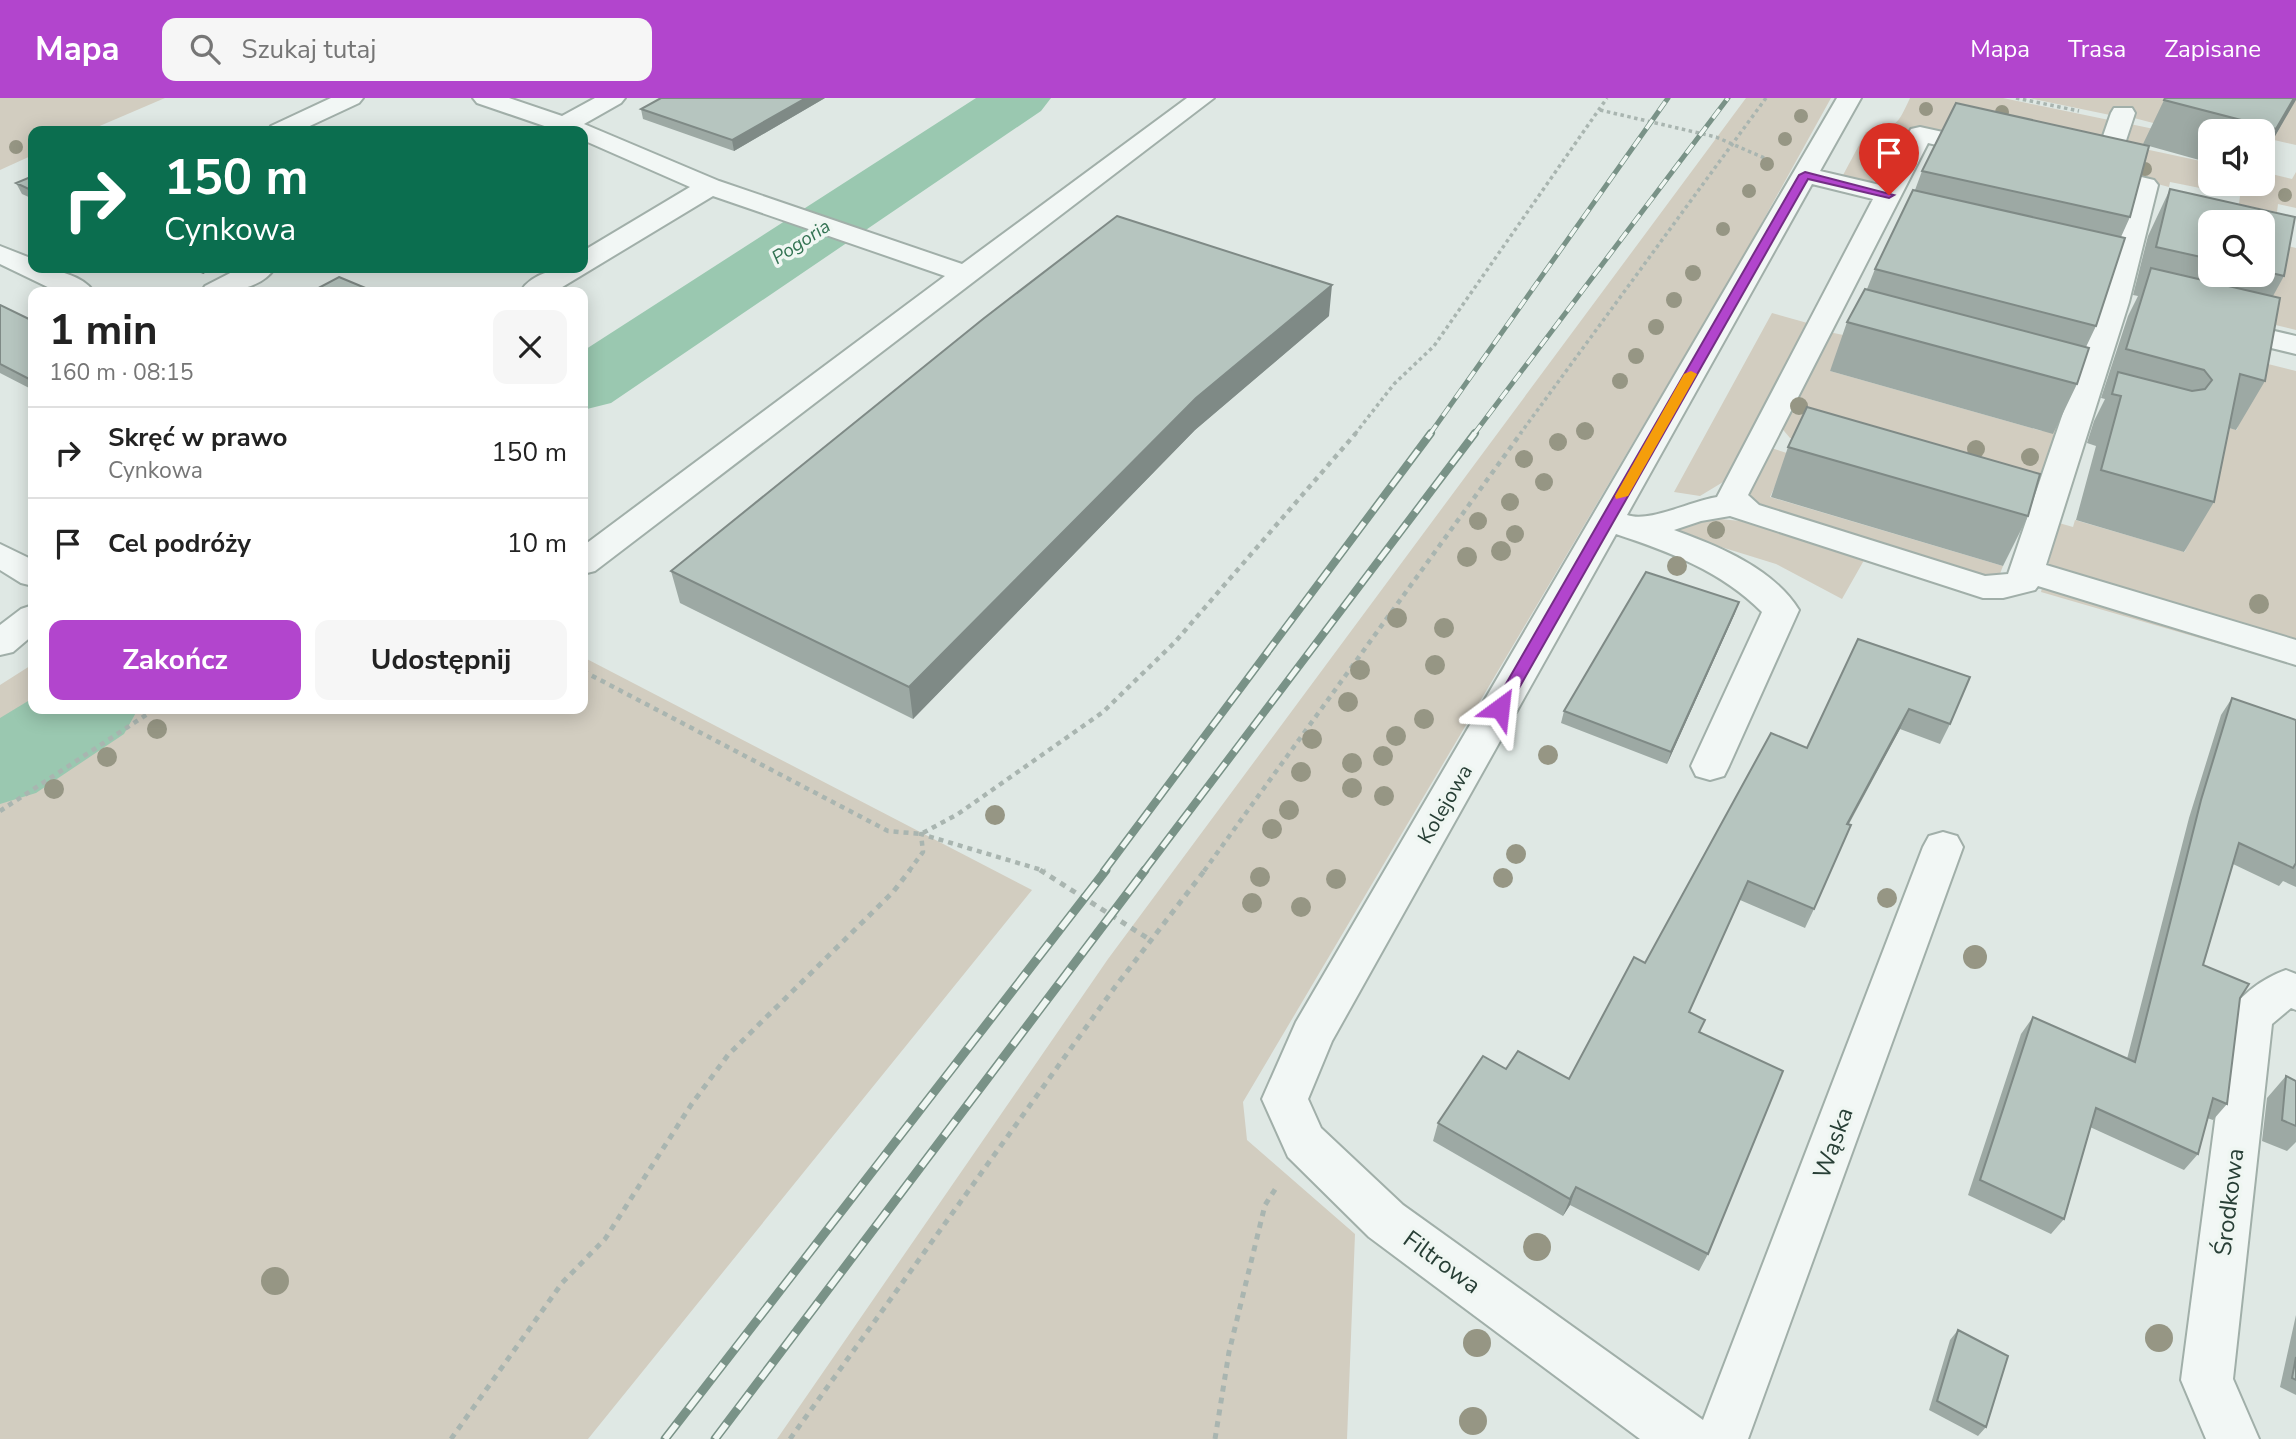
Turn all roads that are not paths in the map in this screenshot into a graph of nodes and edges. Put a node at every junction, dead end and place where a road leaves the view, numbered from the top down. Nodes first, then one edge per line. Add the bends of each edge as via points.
1 (351, 98) edge
2 (485, 98) edge
3 (613, 98) edge
4 (1202, 98) edge
5 (1849, 98) edge
6 (2122, 117) road end
7 (291, 126) edge
8 (568, 126) edge
9 (580, 126) edge
10 (588, 134) edge
11 (1805, 175) junction
12 (2102, 175) junction
13 (710, 186) junction
14 (1888, 214) junction
15 (28, 248) edge
16 (3, 258) edge
17 (588, 260) edge
18 (28, 269) edge
19 (37, 273) edge
20 (251, 273) edge
21 (566, 273) edge
22 (966, 274) junction
23 (69, 287) edge
24 (225, 287) edge
25 (543, 287) edge
26 (2193, 320) edge
27 (2296, 345) edge
28 (2076, 393) junction
29 (2112, 414) edge
30 (1736, 505) junction
31 (1607, 520) junction
32 (1643, 532) junction
33 (0, 555) edge
34 (588, 559) edge
35 (2026, 571) junction
36 (28, 572) edge
37 (28, 621) edge
38 (0, 643) edge
39 (2296, 653) edge
40 (1710, 766) dead end
41 (1943, 847) dead end
42 (2296, 992) edge
43 (1312, 1035) joint
44 (1684, 1439) edge
45 (1722, 1439) edge
46 (2233, 1439) edge

1 - 7 street
2 - 8 street
3 - 9 street
4 - 22 street
5 - 11 street, Kolejowa
6 - 12 street
10 - 13 street
11 - 14 street
11 - 31 street, Kolejowa
12 - 14 street via 1920,134
12 - 28 street via 2145,185 2155,196
13 - 17 street
13 - 22 street
14 - 30 street via 1777,439 1732,495
15 - 16 street
16 - 18 street
19 - 23 street
20 - 24 street
21 - 25 street
22 - 34 street
26 - 27 street
28 - 29 street
28 - 35 street via 2030,515
30 - 32 street via 1672,517
30 - 35 street via 1983,587 2023,582
31 - 32 street
31 - 43 street, Kolejowa
32 - 40 street via 1702,552 1759,586 1781,610
33 - 36 street
35 - 39 street
37 - 38 street
41 - 45 street, Wąska
42 - 46 street, Środkowa via 2286,988 2251,1014 2207,1380
43 - 44 street, Filtrowa via 1285,1099 1304,1142 1386,1221

